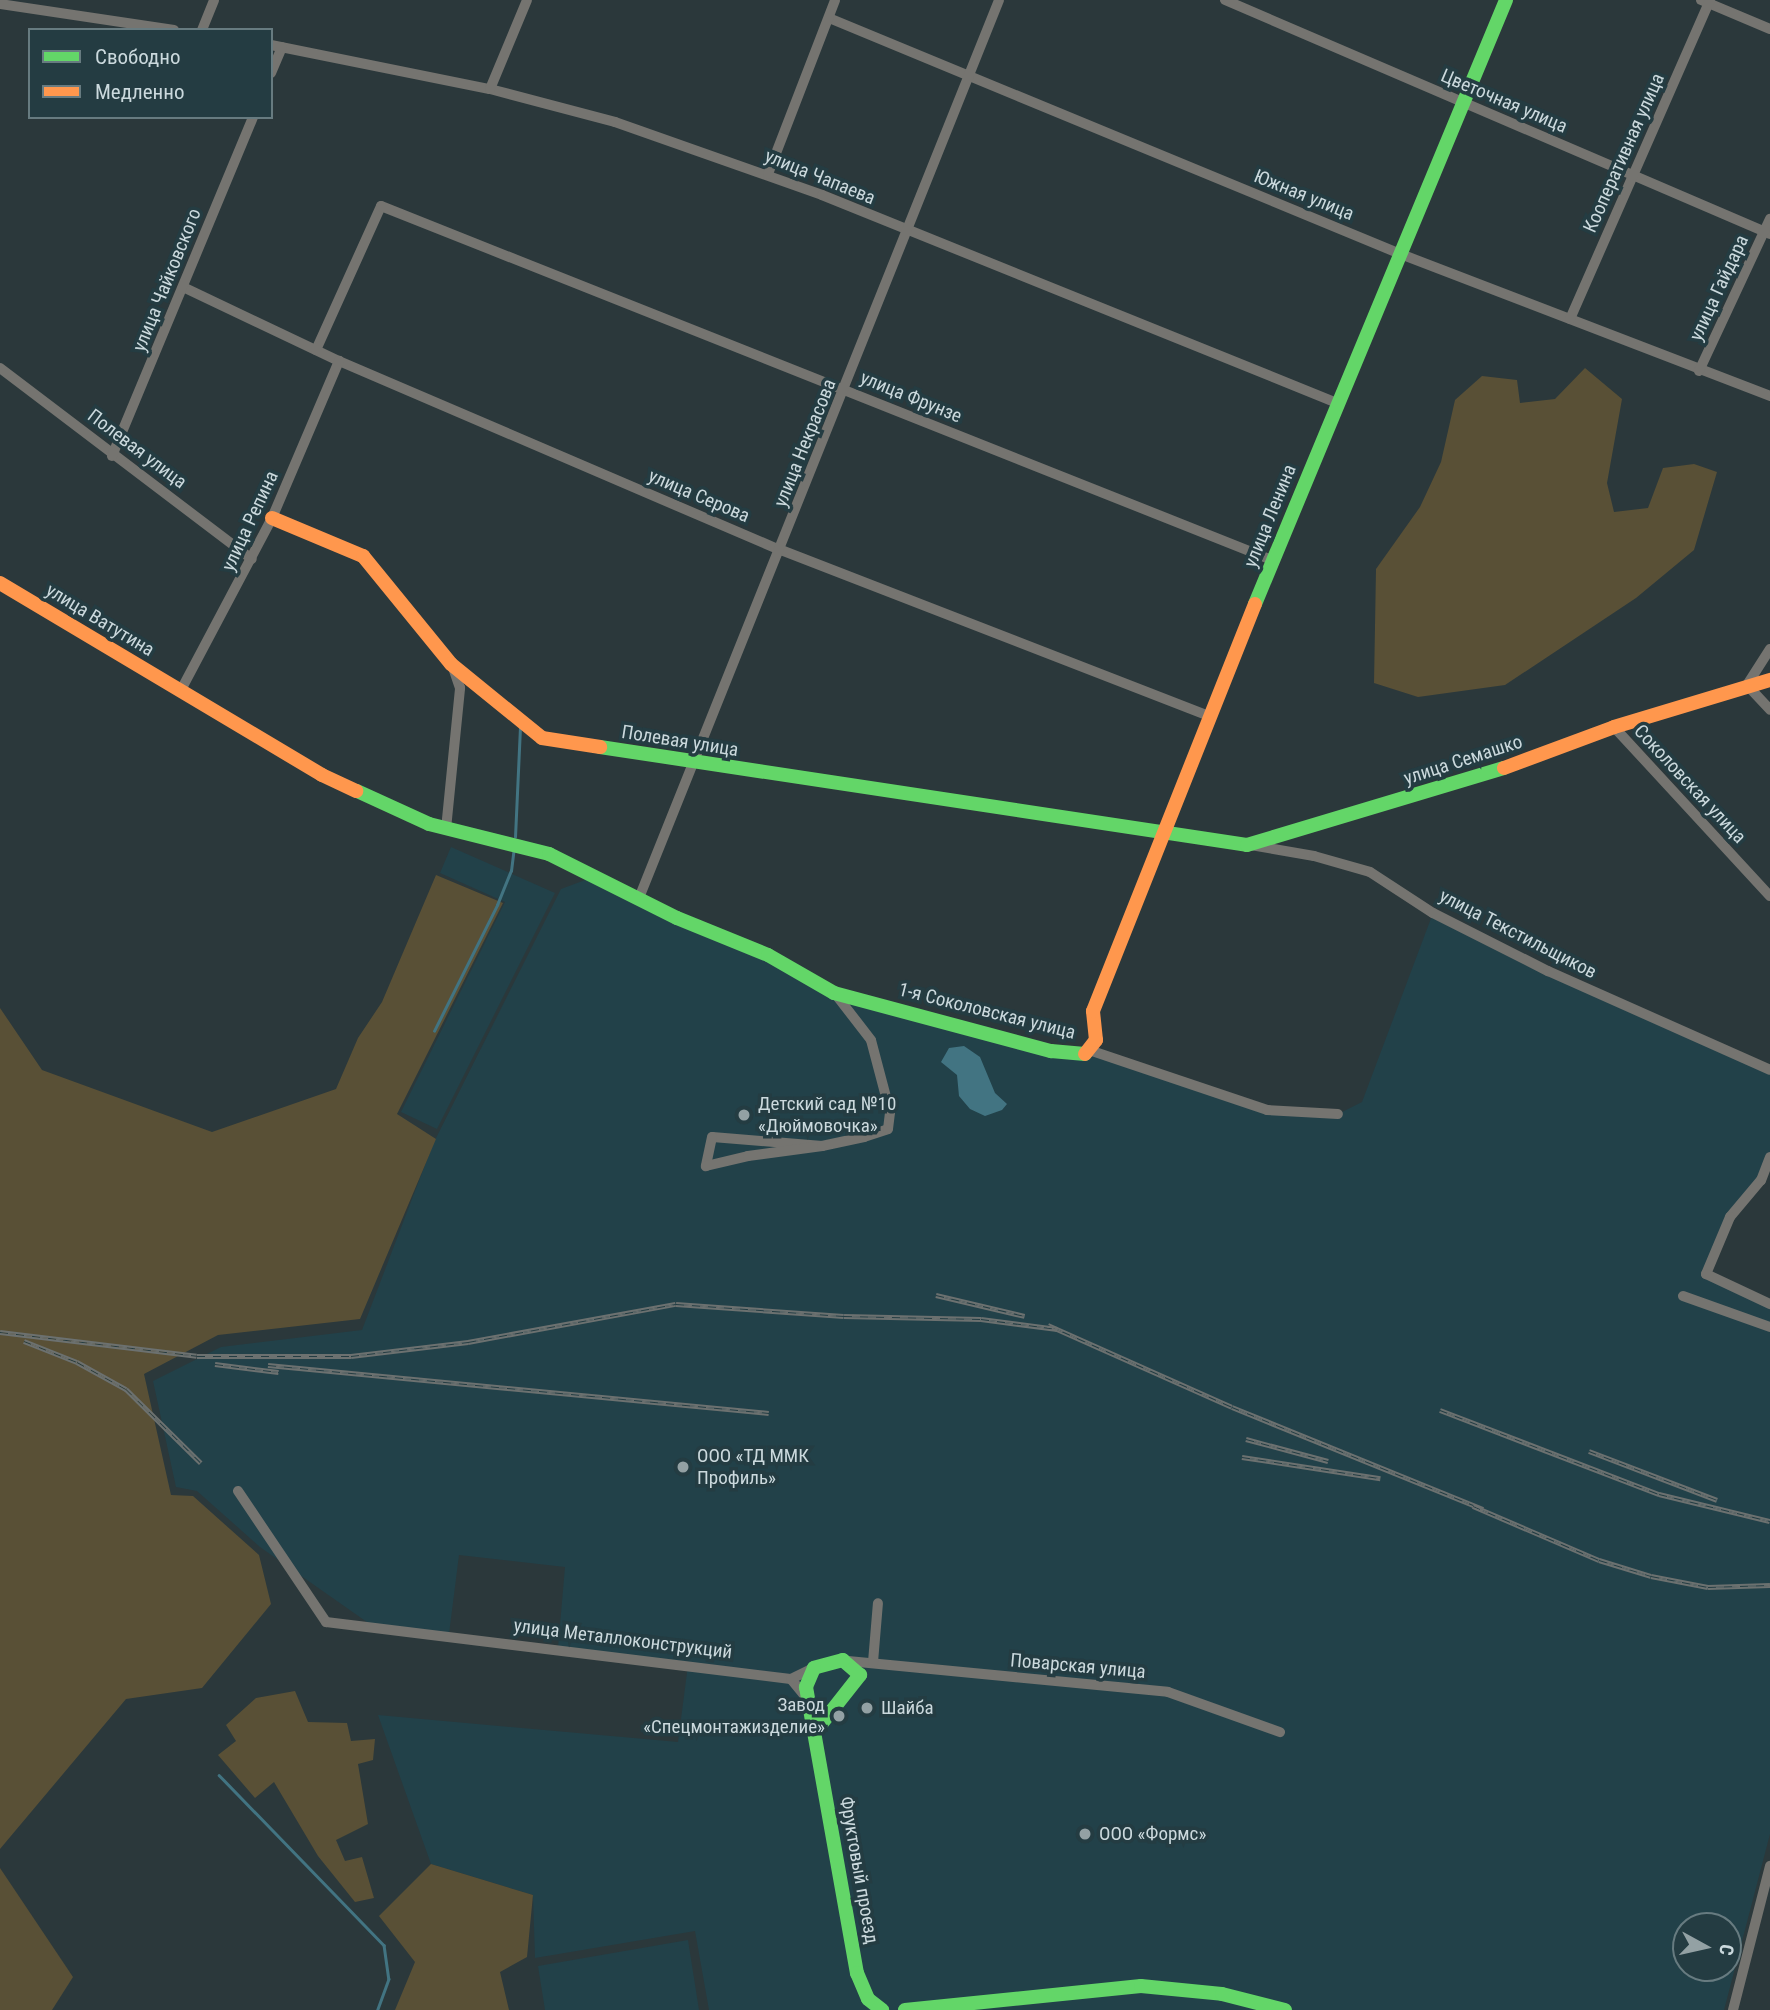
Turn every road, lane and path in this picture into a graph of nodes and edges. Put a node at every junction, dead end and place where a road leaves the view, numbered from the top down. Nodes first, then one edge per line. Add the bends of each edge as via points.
1 (214, 0) edge
2 (527, 0) edge
3 (835, 0) edge
4 (999, 0) edge
5 (1225, 0) edge
6 (1506, 0) edge
7 (1706, 1) edge
8 (0, 4) edge
9 (829, 18) junction
10 (161, 28) edge
11 (203, 28) edge
12 (1770, 29) edge
13 (276, 46) edge
14 (968, 76) junction
15 (490, 89) junction
16 (1463, 103) junction
17 (252, 119) edge
18 (768, 174) junction
19 (1634, 174) junction
20 (1770, 219) edge
21 (904, 230) junction
22 (1767, 232) edge
23 (1398, 253) junction
24 (183, 287) junction
25 (1570, 319) junction
26 (316, 350) junction
27 (339, 361) junction
28 (0, 368) edge
29 (1699, 371) junction
30 (845, 390) junction
31 (1770, 396) edge
32 (1337, 403) junction
33 (113, 456) junction
34 (275, 512) junction
35 (781, 550) junction
36 (252, 559) junction
37 (1272, 560) junction
38 (0, 583) edge
39 (1770, 649) edge
40 (451, 664) junction
41 (1770, 680) edge
42 (1747, 685) junction
43 (181, 690) junction
44 (1770, 710) edge
45 (1210, 716) junction
46 (1614, 727) junction
47 (695, 763) junction
48 (446, 829) junction
49 (1163, 831) junction
50 (1247, 845) junction
51 (1770, 896) edge
52 (639, 898) junction
53 (835, 993) junction
54 (1092, 1051) junction
55 (1770, 1070) edge
56 (1338, 1114) dead end
57 (822, 1146) junction
58 (1770, 1157) edge
59 (1765, 1181) edge
60 (1683, 1296) dead end
61 (1770, 1304) edge
62 (1770, 1327) edge
63 (238, 1491) dead end
64 (878, 1603) dead end
65 (843, 1660) junction
66 (870, 1661) junction
67 (814, 1668) junction
68 (860, 1675) junction
69 (791, 1679) junction
70 (808, 1699) junction
71 (830, 1717) junction
72 (815, 1732) junction
73 (1280, 1732) dead end
74 (1770, 1866) edge
75 (876, 2009) edge
76 (905, 2010) edge
77 (1285, 2010) edge
78 (1733, 2010) edge

1 - 11 street
2 - 15 street
3 - 9 street
4 - 14 street, улица Некрасова
5 - 16 street, Цветочная улица
6 - 16 street, улица Ленина
7 - 12 street
7 - 19 street, Кооперативная улица
8 - 10 street
9 - 14 street, Южная улица
9 - 18 street
13 - 15 street, улица Чапаева
14 - 21 street, улица Некрасова
14 - 23 street, Южная улица
15 - 18 street, улица Чапаева via 615,122
16 - 19 street, Цветочная улица
16 - 23 street, улица Ленина
17 - 24 street, улица Чайковского
18 - 21 street, улица Чапаева
19 - 22 street, Цветочная улица
19 - 25 street, Кооперативная улица
20 - 22 street, улица Гайдара
21 - 30 street, улица Некрасова
21 - 32 street, улица Чапаева
22 - 29 street, улица Гайдара
23 - 25 street, Южная улица
23 - 32 street, улица Ленина
24 - 26 street, улица Серова
24 - 33 street, улица Чайковского
25 - 29 street, Южная улица
26 - 27 street, улица Серова
26 - 30 street, улица Фрунзе via 381,206
27 - 34 street, улица Репина
27 - 35 street, улица Серова
28 - 33 street, Полевая улица
29 - 31 street, Южная улица
30 - 35 street, улица Некрасова
30 - 37 street, улица Фрунзе
32 - 37 street, улица Ленина
33 - 36 street, Полевая улица
34 - 36 street, улица Репина
34 - 40 street, Полевая улица via 363,556
35 - 45 street, улица Серова
35 - 47 street, улица Некрасова
36 - 43 street, улица Репина
37 - 45 street, улица Ленина
38 - 43 street, улица Ватутина
39 - 42 street
40 - 47 street, Полевая улица via 542,738
40 - 48 street via 460,688
41 - 42 street, улица Семашко
42 - 44 street
42 - 46 street, улица Семашко
43 - 48 street, улица Ватутина via 322,775
45 - 49 street, улица Ленина
46 - 50 street, улица Семашко via 1472,780
46 - 51 street, Соколовская улица
47 - 49 street, Полевая улица
47 - 52 street, улица Некрасова
48 - 52 street, 1-я Соколовская улица via 513,842
49 - 50 street, улица Семашко
49 - 54 street, улица Ленина via 1093,1011 1096,1041
50 - 55 street, улица Текстильщиков via 1314,856 1370,872 1433,913 1504,949 1645,1017
52 - 53 street, 1-я Соколовская улица via 768,955
53 - 54 street, 1-я Соколовская улица via 1051,1051 1085,1055
53 - 57 street via 871,1040 890,1112 888,1129
54 - 56 street, 1-я Соколовская улица via 1267,1110
57 - 57 street via 748,1156 706,1166 712,1137
58 - 59 street
59 - 61 street via 1730,1217 1706,1274
60 - 62 street
63 - 69 street, улица Металлоконструкций via 326,1622
64 - 66 street
65 - 66 street, Поварская улица
65 - 67 street
65 - 68 street
66 - 68 street
66 - 73 street, Поварская улица via 1168,1692
67 - 69 street
67 - 70 street via 808,1678
68 - 71 street
69 - 70 street
70 - 71 street
70 - 72 street, Фруктовый проезд
71 - 72 street
72 - 75 street, Фруктовый проезд via 857,1973
74 - 78 street
76 - 77 street via 1141,1986 1222,1994

